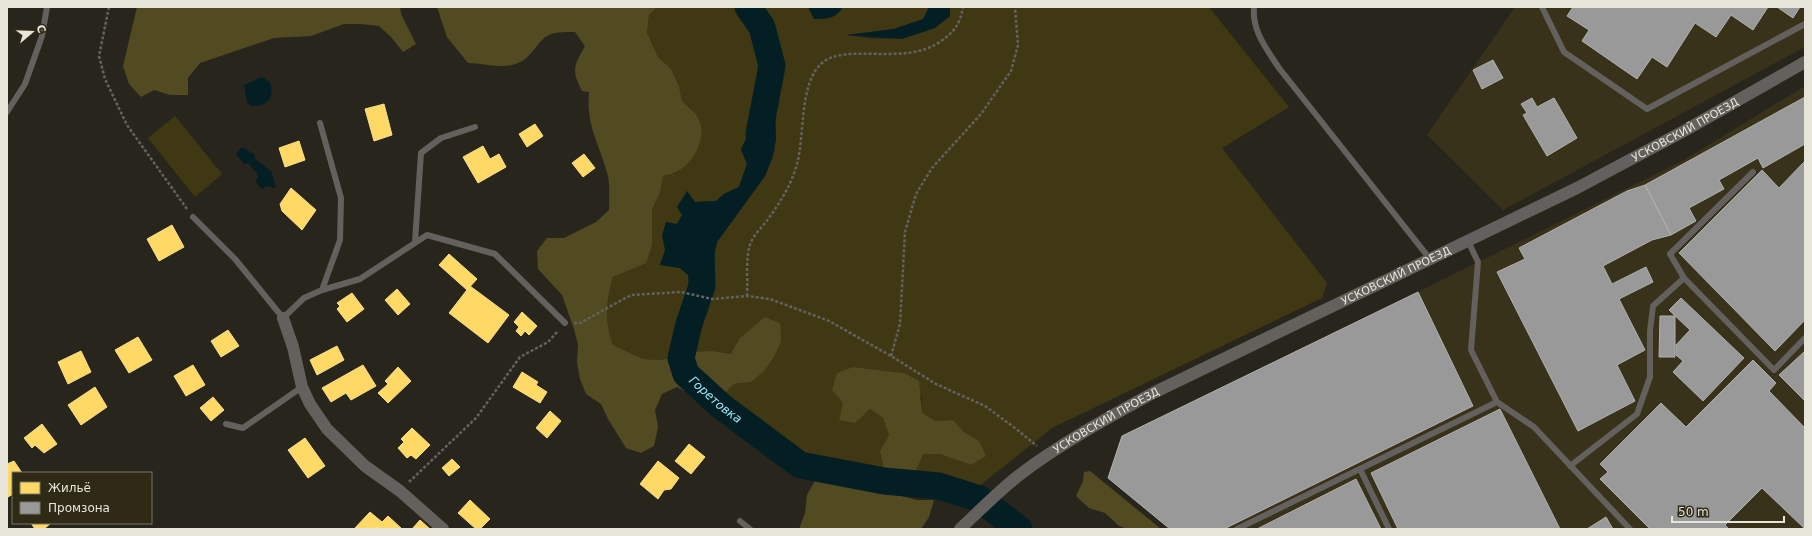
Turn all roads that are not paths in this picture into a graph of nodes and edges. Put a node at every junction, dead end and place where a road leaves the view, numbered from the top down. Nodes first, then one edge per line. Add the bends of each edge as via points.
1 (47, 7) edge
2 (1254, 7) edge
3 (1542, 7) edge
4 (1805, 24) edge
5 (1805, 62) edge
6 (7, 112) edge
7 (320, 123) dead end
8 (475, 127) dead end
9 (1753, 172) dead end
10 (193, 217) road end
11 (1468, 241) junction
12 (415, 242) junction
13 (1430, 259) junction
14 (1684, 278) junction
15 (322, 290) junction
16 (283, 318) junction
17 (565, 323) road end
18 (1805, 338) edge
19 (302, 387) junction
20 (1497, 402) junction
21 (226, 424) dead end
22 (1570, 466) junction
23 (1360, 469) junction
24 (740, 521) dead end
25 (963, 526) edge
26 (444, 529) edge
27 (750, 529) edge
28 (1237, 529) edge
29 (1389, 529) edge
30 (1630, 529) edge

1 - 6 lane via 42,36 25,84
2 - 13 lane via 1253,15 1258,37 1279,68
3 - 4 lane via 1564,52 1647,109
5 - 11 street, УСКОВСКИЙ ПРОЕЗД via 1684,131
7 - 15 lane via 341,198 340,240
8 - 12 lane via 441,138 421,153
9 - 14 lane via 1670,254
10 - 16 lane via 235,259
11 - 13 street, УСКОВСКИЙ ПРОЕЗД
11 - 20 lane via 1478,262 1471,350
12 - 15 lane via 360,279
12 - 17 lane via 427,235 495,254
13 - 25 street, УСКОВСКИЙ ПРОЕЗД via 1153,393 1019,475
14 - 18 lane via 1774,370
14 - 22 lane via 1653,306 1650,377 1637,414
15 - 16 lane via 304,298
16 - 19 street
19 - 21 lane via 244,428
19 - 26 street via 327,429 365,466 400,491
20 - 22 lane via 1534,427
20 - 23 lane
22 - 30 lane
23 - 28 lane
23 - 29 lane
24 - 27 lane

